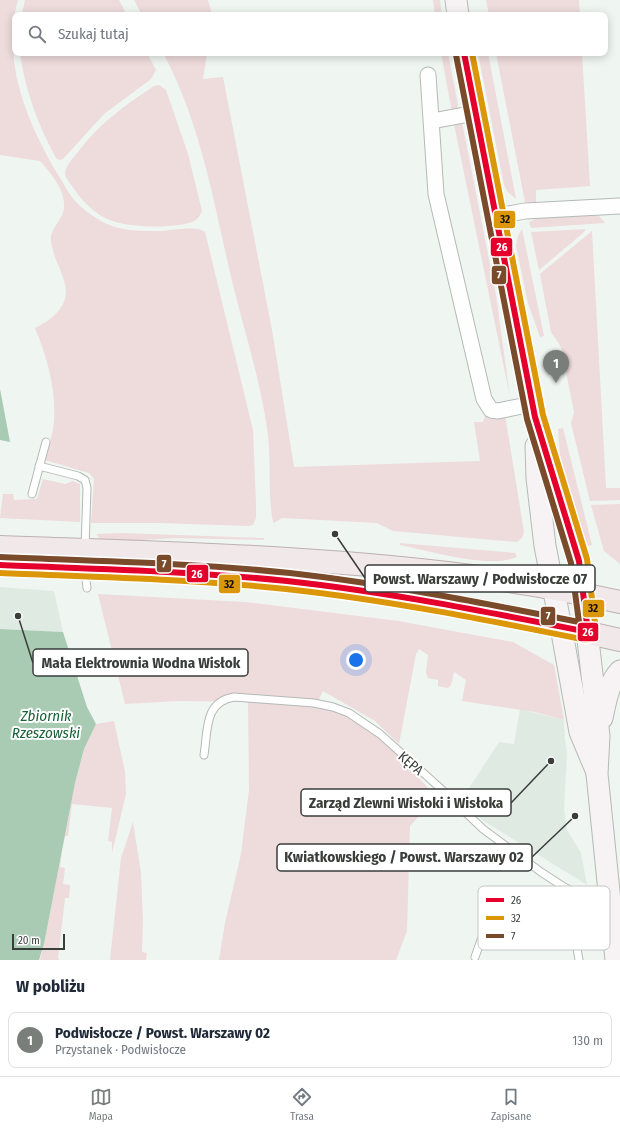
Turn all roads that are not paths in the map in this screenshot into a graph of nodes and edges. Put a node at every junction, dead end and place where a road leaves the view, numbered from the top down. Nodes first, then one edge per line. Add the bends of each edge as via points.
1 (456, 0) edge
2 (458, 12) edge
3 (465, 56) edge
4 (428, 75) dead end
5 (475, 113) junction
6 (432, 121) junction
7 (620, 206) edge
8 (497, 216) junction
9 (533, 410) junction
10 (46, 442) dead end
11 (39, 466) junction
12 (32, 494) dead end
13 (0, 547) edge
14 (0, 565) edge
15 (86, 569) junction
16 (553, 589) junction
17 (583, 594) junction
18 (620, 602) edge
19 (561, 627) junction
20 (588, 632) junction
21 (620, 640) edge
22 (620, 671) edge
23 (599, 736) junction
24 (204, 755) dead end
25 (597, 774) junction
26 (562, 886) edge
27 (608, 886) edge
28 (610, 903) edge
29 (478, 948) edge
30 (577, 950) edge
31 (475, 957) dead end
32 (579, 960) edge
33 (616, 960) edge

1 - 2 street
3 - 5 street
4 - 6 street
5 - 6 street
5 - 8 street
6 - 9 street via 436,194 484,399 491,410
7 - 8 street
8 - 9 street
9 - 16 street via 539,494
9 - 17 street via 579,561
10 - 11 lane
11 - 12 lane
11 - 15 lane via 78,476 84,480 87,488
13 - 15 main road
14 - 15 main road
15 - 16 main road via 333,562 494,578
15 - 19 main road via 244,577 336,587 430,601
16 - 17 main road
16 - 19 street
17 - 18 main road
17 - 20 street
19 - 20 main road
19 - 25 street via 580,732
20 - 21 main road
20 - 23 street
22 - 23 street via 608,690
23 - 25 street
24 - 26 lane, KĘPA via 210,713 224,698 333,707 380,734 483,829
25 - 27 street
28 - 33 street
29 - 31 lane
30 - 32 lane

